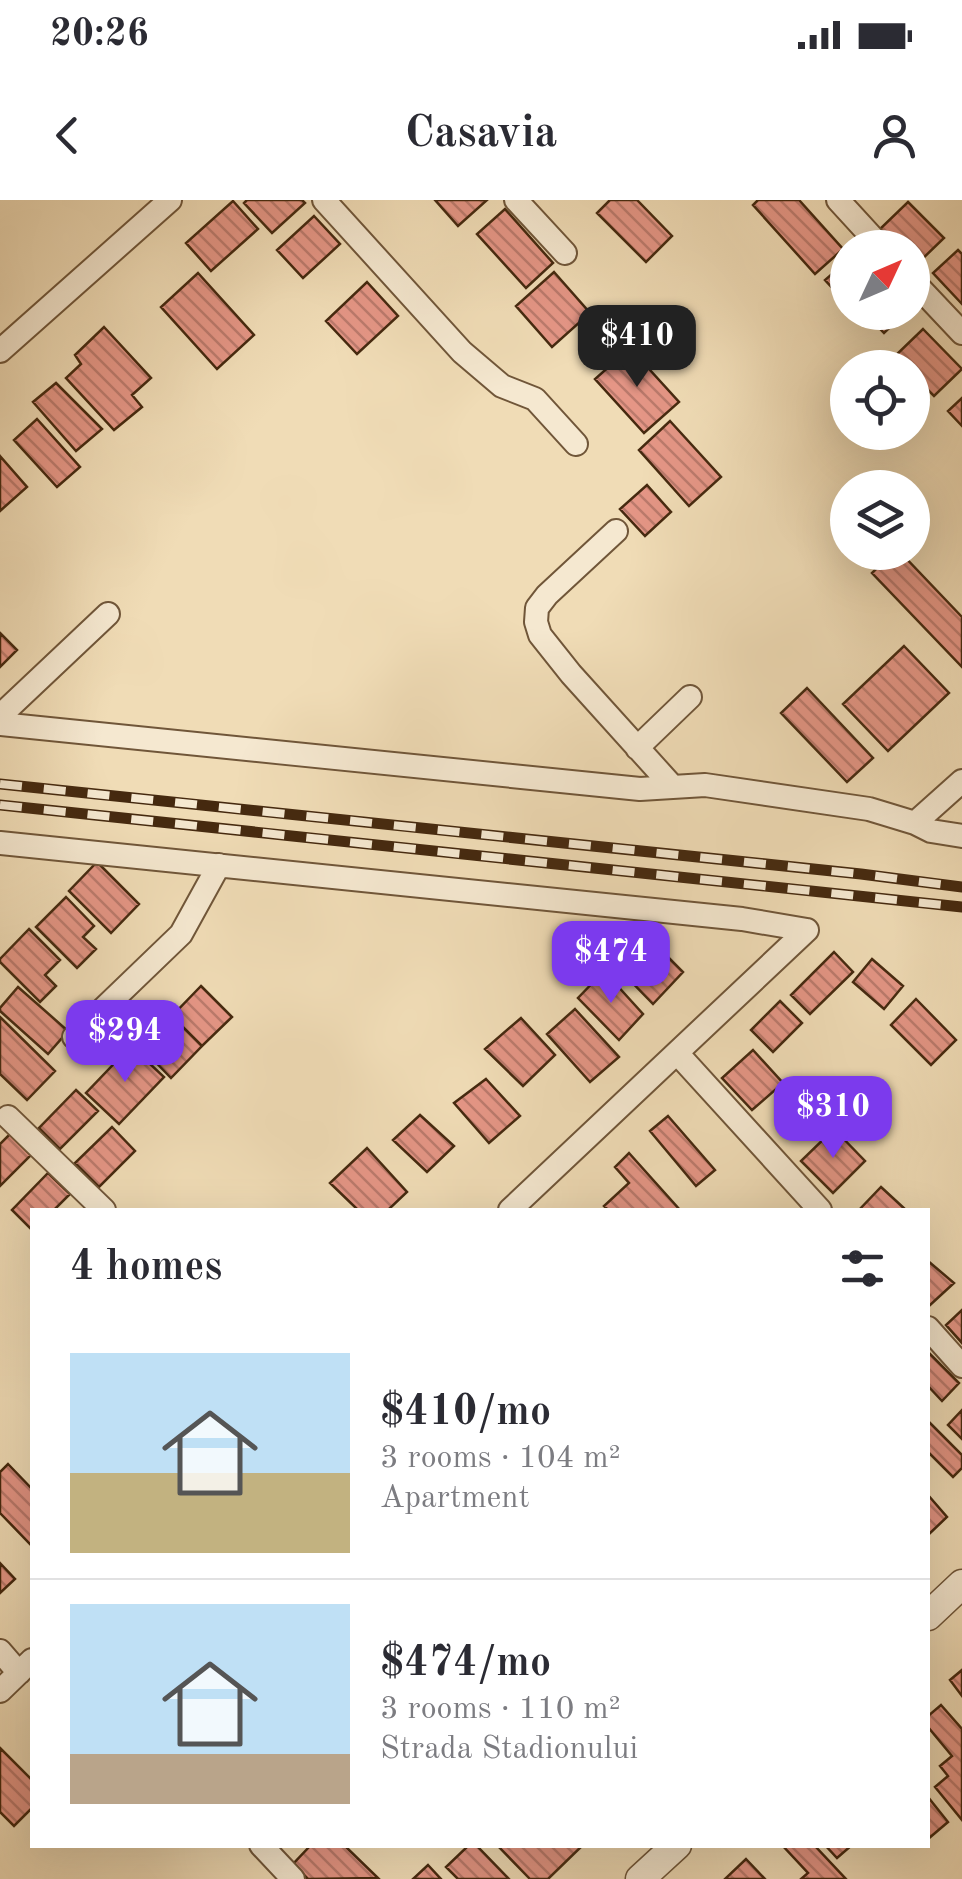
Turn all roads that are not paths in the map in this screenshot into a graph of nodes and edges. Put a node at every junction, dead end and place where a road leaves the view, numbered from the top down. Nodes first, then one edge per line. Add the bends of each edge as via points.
1 (170, 200) edge
2 (324, 200) edge
3 (516, 200) edge
4 (838, 200) edge
5 (866, 230) edge
6 (565, 252) dead end
7 (930, 299) edge
8 (962, 333) edge
9 (0, 350) edge
10 (576, 444) dead end
11 (616, 531) dead end
12 (108, 614) dead end
13 (690, 697) dead end
14 (0, 720) edge
15 (637, 748) junction
16 (962, 781) edge
17 (673, 787) junction
18 (923, 827) junction
19 (962, 836) edge
20 (0, 842) edge
21 (219, 865) junction
22 (74, 1037) dead end
23 (677, 1053) junction
24 (8, 1116) dead end
25 (102, 1208) edge
26 (512, 1208) edge
27 (818, 1208) edge
28 (930, 1330) edge
29 (962, 1366) edge
30 (962, 1584) edge
31 (930, 1614) edge
32 (0, 1652) edge
33 (26, 1666) edge
34 (0, 1691) edge
35 (264, 1848) edge
36 (674, 1848) edge
37 (293, 1879) edge
38 (640, 1879) edge

1 - 9 street
2 - 10 street via 462,352 502,386 535,400
3 - 6 street
4 - 5 street
7 - 8 street
11 - 15 street via 547,595 536,622 540,635
12 - 14 street
13 - 15 street
14 - 17 street via 640,789
15 - 17 street
16 - 18 street
17 - 18 street via 705,785 868,809
18 - 19 street
20 - 21 street
21 - 22 street via 181,934
21 - 23 street via 807,930
23 - 26 street
23 - 27 street
24 - 25 street
28 - 29 street
30 - 31 street
32 - 33 street
33 - 34 street
35 - 37 street
36 - 38 street

